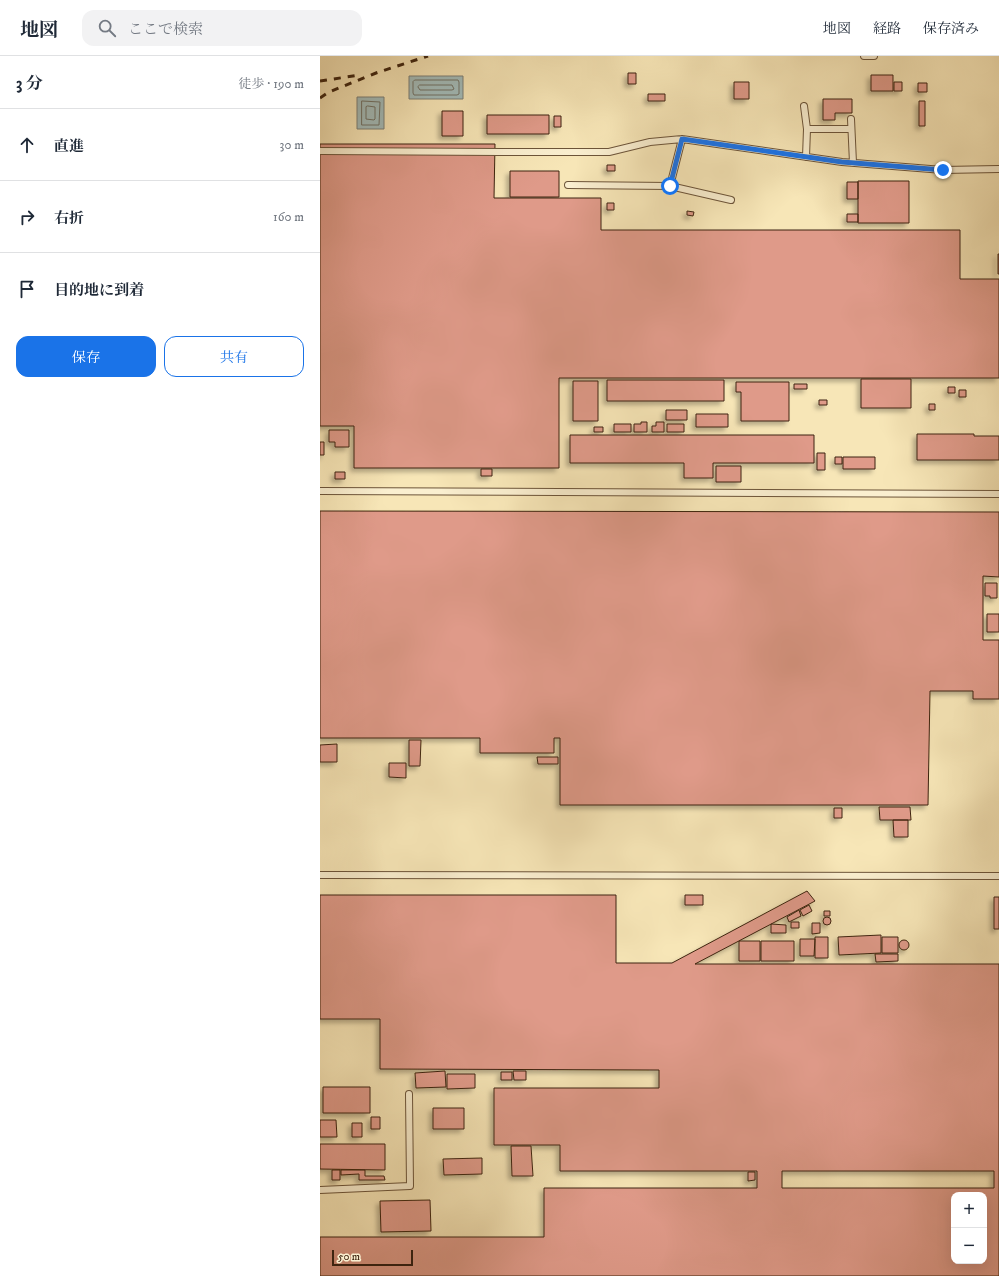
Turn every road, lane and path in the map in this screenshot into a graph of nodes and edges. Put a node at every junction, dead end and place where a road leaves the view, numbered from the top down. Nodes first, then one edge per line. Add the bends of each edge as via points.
1 (864, 56) edge
2 (874, 56) edge
3 (804, 106) dead end
4 (851, 119) dead end
5 (807, 128) junction
6 (851, 129) junction
7 (682, 139) junction
8 (320, 151) edge
9 (806, 157) junction
10 (853, 163) junction
11 (999, 170) edge
12 (568, 185) dead end
13 (670, 186) junction
14 (731, 200) dead end
15 (320, 491) edge
16 (999, 494) edge
17 (320, 875) edge
18 (999, 876) edge
19 (409, 1094) dead end
20 (320, 1190) edge

1 - 2 lane
3 - 5 lane
4 - 6 lane
5 - 6 lane
5 - 9 lane
6 - 10 lane
7 - 8 lane via 650,142 609,152
7 - 9 lane
7 - 13 lane
9 - 10 lane
10 - 11 lane via 943,170
12 - 13 lane
13 - 14 lane
15 - 16 lane
17 - 18 lane
19 - 20 lane via 410,1186

